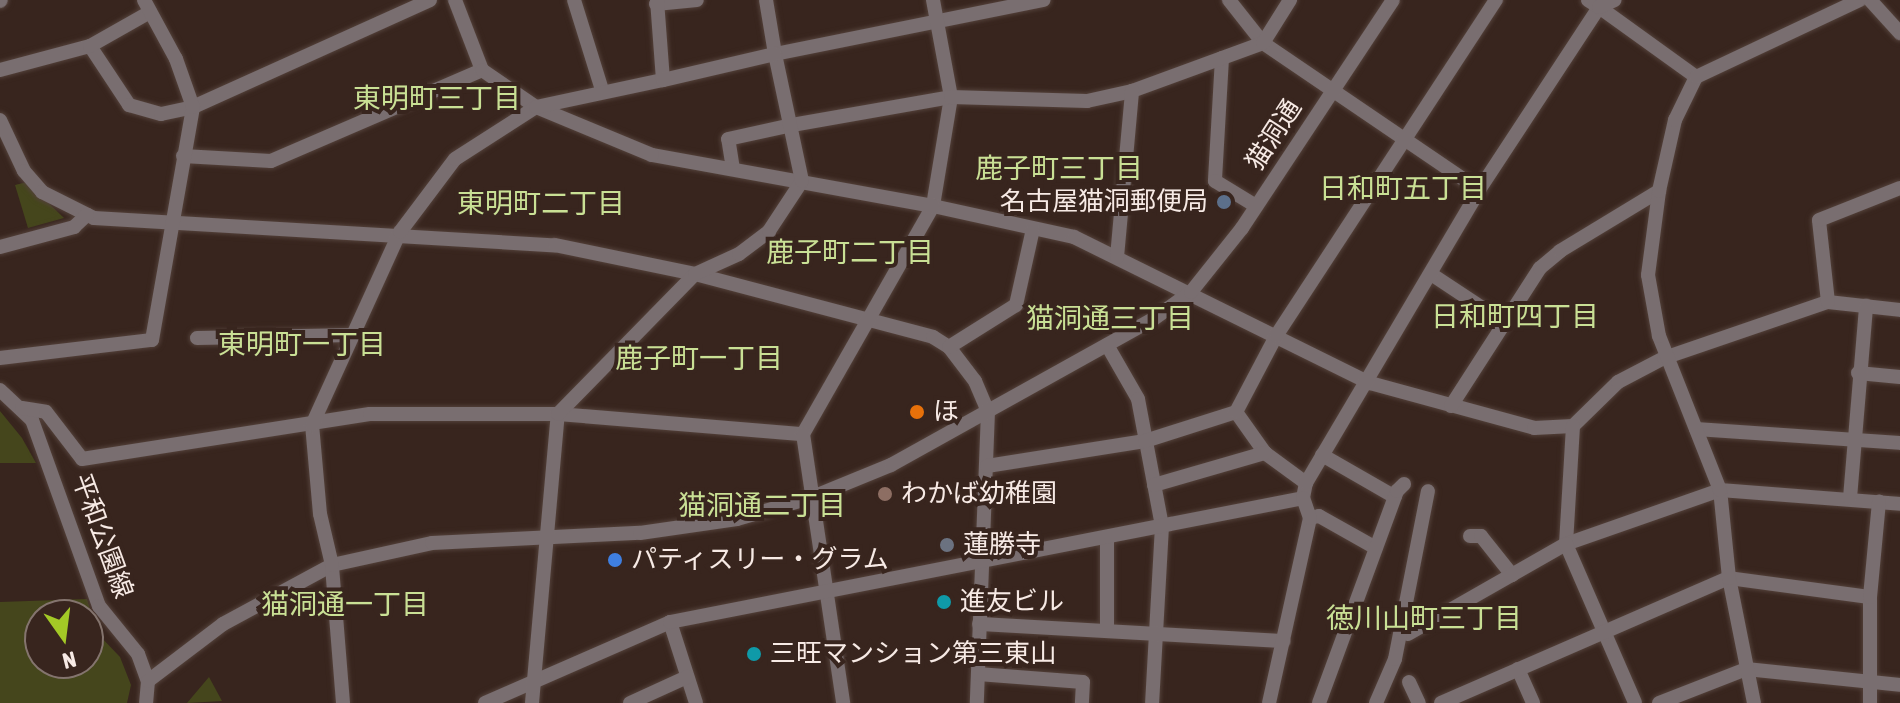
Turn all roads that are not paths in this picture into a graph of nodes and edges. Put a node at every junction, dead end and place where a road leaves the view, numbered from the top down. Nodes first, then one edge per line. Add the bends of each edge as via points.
1 (430, 0) edge
2 (455, 0) edge
3 (574, 0) edge
4 (697, 0) edge
5 (766, 0) edge
6 (933, 0) edge
7 (1044, 0) edge
8 (1229, 0) edge
9 (1290, 0) edge
10 (1393, 0) edge
11 (1496, 0) edge
12 (1615, 0) edge
13 (1860, 0) edge
14 (1870, 0) edge
15 (656, 2) edge
16 (1597, 2) edge
17 (147, 6) edge
18 (936, 25) junction
19 (1900, 33) edge
20 (1263, 43) junction
21 (90, 46) junction
22 (775, 54) junction
23 (1222, 58) junction
24 (0, 70) edge
25 (482, 70) junction
26 (1696, 77) junction
27 (663, 80) junction
28 (602, 90) junction
29 (1132, 91) junction
30 (1332, 91) junction
31 (951, 97) junction
32 (193, 107) junction
33 (536, 107) junction
34 (1, 123) edge
35 (792, 125) junction
36 (1405, 139) junction
37 (183, 156) junction
38 (733, 169) junction
39 (802, 181) junction
40 (1900, 188) edge
41 (1479, 190) junction
42 (1659, 191) junction
43 (933, 206) junction
44 (1256, 206) junction
45 (87, 215) junction
46 (171, 224) junction
47 (1033, 229) junction
48 (400, 232) junction
49 (0, 247) edge
50 (1117, 257) junction
51 (695, 274) junction
52 (1431, 274) junction
53 (1191, 292) junction
54 (1828, 302) junction
55 (1866, 306) junction
56 (1900, 310) edge
57 (871, 319) junction
58 (1505, 323) junction
59 (353, 335) junction
60 (1276, 336) junction
61 (197, 338) dead end
62 (1107, 345) junction
63 (949, 347) junction
64 (0, 358) edge
65 (1664, 358) junction
66 (1858, 373) junction
67 (1900, 377) edge
68 (1370, 383) junction
69 (0, 390) edge
70 (1451, 406) junction
71 (22, 408) junction
72 (988, 411) junction
73 (1236, 412) junction
74 (558, 414) junction
75 (312, 425) junction
76 (1573, 426) junction
77 (1696, 429) junction
78 (803, 434) junction
79 (1854, 439) junction
80 (1145, 441) junction
81 (1900, 443) edge
82 (1265, 453) junction
83 (1322, 455) junction
84 (987, 466) junction
85 (1404, 484) dead end
86 (1154, 485) junction
87 (1305, 490) junction
88 (1720, 490) junction
89 (1428, 491) dead end
90 (1395, 497) junction
91 (810, 498) junction
92 (1850, 498) junction
93 (1879, 501) junction
94 (1900, 504) edge
95 (1310, 518) junction
96 (1162, 526) junction
97 (550, 536) junction
98 (1470, 536) dead end
99 (1107, 538) junction
100 (1566, 544) junction
101 (1376, 548) junction
102 (332, 565) junction
103 (981, 565) junction
104 (1512, 575) junction
105 (1729, 578) junction
106 (823, 592) junction
107 (1870, 597) junction
108 (670, 622) junction
109 (979, 624) junction
110 (1605, 630) junction
111 (1107, 631) junction
112 (1156, 633) junction
113 (1408, 634) dead end
114 (1284, 641) junction
115 (1518, 669) junction
116 (1746, 669) junction
117 (978, 674) junction
118 (687, 677) junction
119 (148, 681) junction
120 (1409, 682) dead end
121 (1869, 682) junction
122 (532, 683) junction
123 (1900, 685) edge
124 (146, 703) edge
125 (343, 703) edge
126 (485, 703) edge
127 (532, 703) edge
128 (630, 703) edge
129 (696, 703) edge
130 (843, 703) edge
131 (977, 703) edge
132 (1082, 703) edge
133 (1152, 703) edge
134 (1269, 703) edge
135 (1319, 703) edge
136 (1376, 703) edge
137 (1419, 703) edge
138 (1441, 703) edge
139 (1533, 703) edge
140 (1635, 703) edge
141 (1659, 703) edge
142 (1754, 703) edge
143 (1870, 703) edge

1 - 32 street
2 - 25 street
3 - 28 street
4 - 15 street
5 - 22 street
6 - 18 street
7 - 18 street
8 - 20 street
9 - 20 street
10 - 30 street, 猫洞通
11 - 36 street
12 - 16 street
13 - 26 street
14 - 19 street
15 - 27 street
16 - 26 street
16 - 41 street
17 - 21 street
17 - 32 street via 176,59
18 - 22 street
18 - 31 street
20 - 23 street
20 - 30 street
21 - 24 street
21 - 32 street via 129,105 161,114
22 - 27 street
22 - 35 street
23 - 29 street
23 - 44 street via 1215,181
25 - 33 street
25 - 37 street via 271,161
26 - 42 street via 1675,120
27 - 28 street
28 - 33 street
29 - 31 street via 1087,101
29 - 50 street
30 - 36 street
30 - 44 street, 猫洞通
31 - 35 street
31 - 43 street
32 - 37 street
33 - 38 street via 652,155
33 - 48 street via 455,159
34 - 45 street via 24,171 42,192
35 - 38 street via 728,139
35 - 39 street
36 - 41 street
36 - 60 street
37 - 46 street
38 - 39 street
39 - 43 street
39 - 51 street via 769,231 739,254
40 - 54 street via 1819,220
41 - 52 street
42 - 58 street via 1540,268
42 - 65 street via 1648,275
43 - 47 street
43 - 57 street
44 - 53 street, 猫洞通
45 - 46 street
45 - 49 street via 74,227
46 - 48 street
46 - 64 street via 152,340
47 - 50 street via 1074,237
47 - 63 street via 1016,305
48 - 51 street via 555,245
48 - 59 street
50 - 53 street
51 - 57 street
51 - 74 street
52 - 58 street
52 - 68 street
53 - 60 street
53 - 62 street, 猫洞通
54 - 55 street
54 - 65 street
55 - 56 street
55 - 66 street
57 - 63 street
57 - 78 street
58 - 70 street
59 - 61 street
59 - 75 street
60 - 68 street
60 - 73 street
62 - 72 street, 猫洞通
62 - 80 street via 1138,399
63 - 72 street via 975,381
65 - 76 street via 1618,382
65 - 77 street
66 - 67 street
66 - 79 street
68 - 70 street
68 - 83 street
69 - 71 street, 平和公園線
70 - 76 street via 1534,428
71 - 75 street via 46,412 82,459
71 - 119 street, 平和公園線 via 60,489 99,606 138,654
72 - 84 street
72 - 91 street, 猫洞通 via 891,465
73 - 80 street
73 - 82 street
74 - 75 street via 370,414
74 - 78 street
74 - 97 street
75 - 102 street via 320,514
76 - 100 street
77 - 79 street
77 - 88 street
78 - 91 street
79 - 81 street
79 - 92 street
80 - 84 street
80 - 86 street
82 - 86 street
82 - 87 street
83 - 87 street
83 - 90 street
84 - 103 street
85 - 90 street
86 - 96 street
87 - 95 street
87 - 96 street
88 - 92 street
88 - 100 street
88 - 105 street
89 - 136 street via 1395,659
90 - 101 street
91 - 97 street, 猫洞通 via 737,519 640,533
91 - 106 street
92 - 93 street
93 - 94 street
93 - 107 street
95 - 101 street via 1319,516
95 - 114 street
96 - 99 street
96 - 112 street
97 - 102 street, 猫洞通 via 432,543
97 - 122 street
98 - 104 street via 1481,536
99 - 103 street
99 - 111 street
100 - 104 street
100 - 110 street
101 - 135 street
102 - 119 street, 猫洞通 via 223,624
102 - 125 street
103 - 106 street
103 - 109 street
104 - 113 street
105 - 107 street
105 - 110 street
105 - 116 street
106 - 108 street
106 - 130 street
107 - 121 street
108 - 118 street
108 - 122 street
109 - 111 street
109 - 117 street
110 - 115 street
110 - 140 street
111 - 112 street
112 - 114 street
112 - 133 street
114 - 134 street
115 - 138 street
115 - 139 street
116 - 121 street
116 - 141 street
116 - 142 street
117 - 131 street
117 - 132 street via 1083,682
118 - 128 street
118 - 129 street
119 - 124 street
120 - 137 street
121 - 123 street
121 - 143 street
122 - 126 street
122 - 127 street

